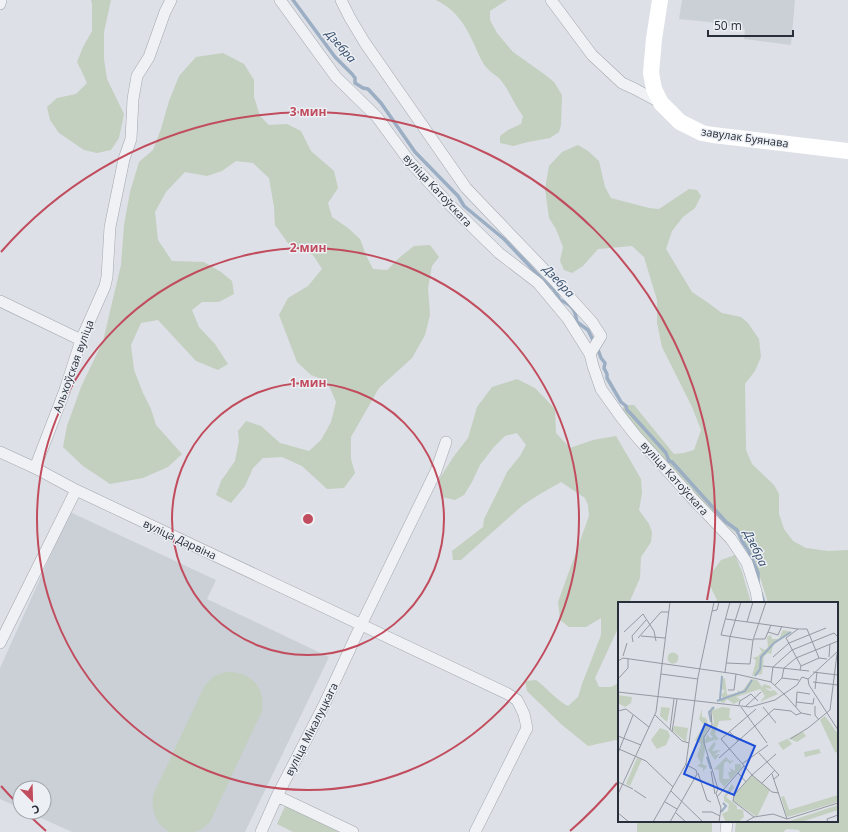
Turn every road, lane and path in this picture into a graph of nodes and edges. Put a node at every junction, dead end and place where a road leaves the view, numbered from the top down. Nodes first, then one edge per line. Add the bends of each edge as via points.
1 (1, 0) edge
2 (171, 0) edge
3 (280, 0) edge
4 (341, 0) edge
5 (551, 0) edge
6 (660, 0) edge
7 (0, 4) edge
8 (661, 103) junction
9 (848, 150) edge
10 (0, 301) edge
11 (80, 340) junction
12 (590, 354) junction
13 (446, 442) dead end
14 (0, 452) edge
15 (35, 468) junction
16 (76, 490) junction
17 (758, 602) edge
18 (361, 624) junction
19 (0, 643) edge
20 (277, 796) junction
21 (727, 822) edge
22 (261, 832) edge
23 (353, 832) edge
24 (475, 832) edge
25 (726, 832) edge

1 - 7 street
2 - 11 street, Альхоўская вуліца via 149,57 137,76 131,139 124,159 110,227 107,277
3 - 12 street, вуліца Катоўскага via 336,77 377,117 410,162 499,253 538,283 568,319
4 - 12 street, вуліца Катоўскага via 365,43 466,188 592,322 601,336
5 - 8 street, завулак Буянава via 592,55 622,83
6 - 8 main road via 651,73 654,89
8 - 9 main road, завулак Буянава via 680,122 713,135
10 - 11 street
11 - 15 street, Альхоўская вуліца via 65,390
12 - 17 street, вуліца Катоўскага via 601,389 621,417 731,539 746,563
13 - 18 street via 436,471
14 - 15 street, вуліца Дарвіна
15 - 16 street, вуліца Дарвіна
16 - 18 street, вуліца Дарвіна
16 - 19 street
18 - 20 street, вуліца Мікалуцкага via 324,705
18 - 24 street, вуліца Дарвіна via 517,700 527,728
20 - 22 street, вуліца Мікалуцкага
20 - 23 street
21 - 25 street

